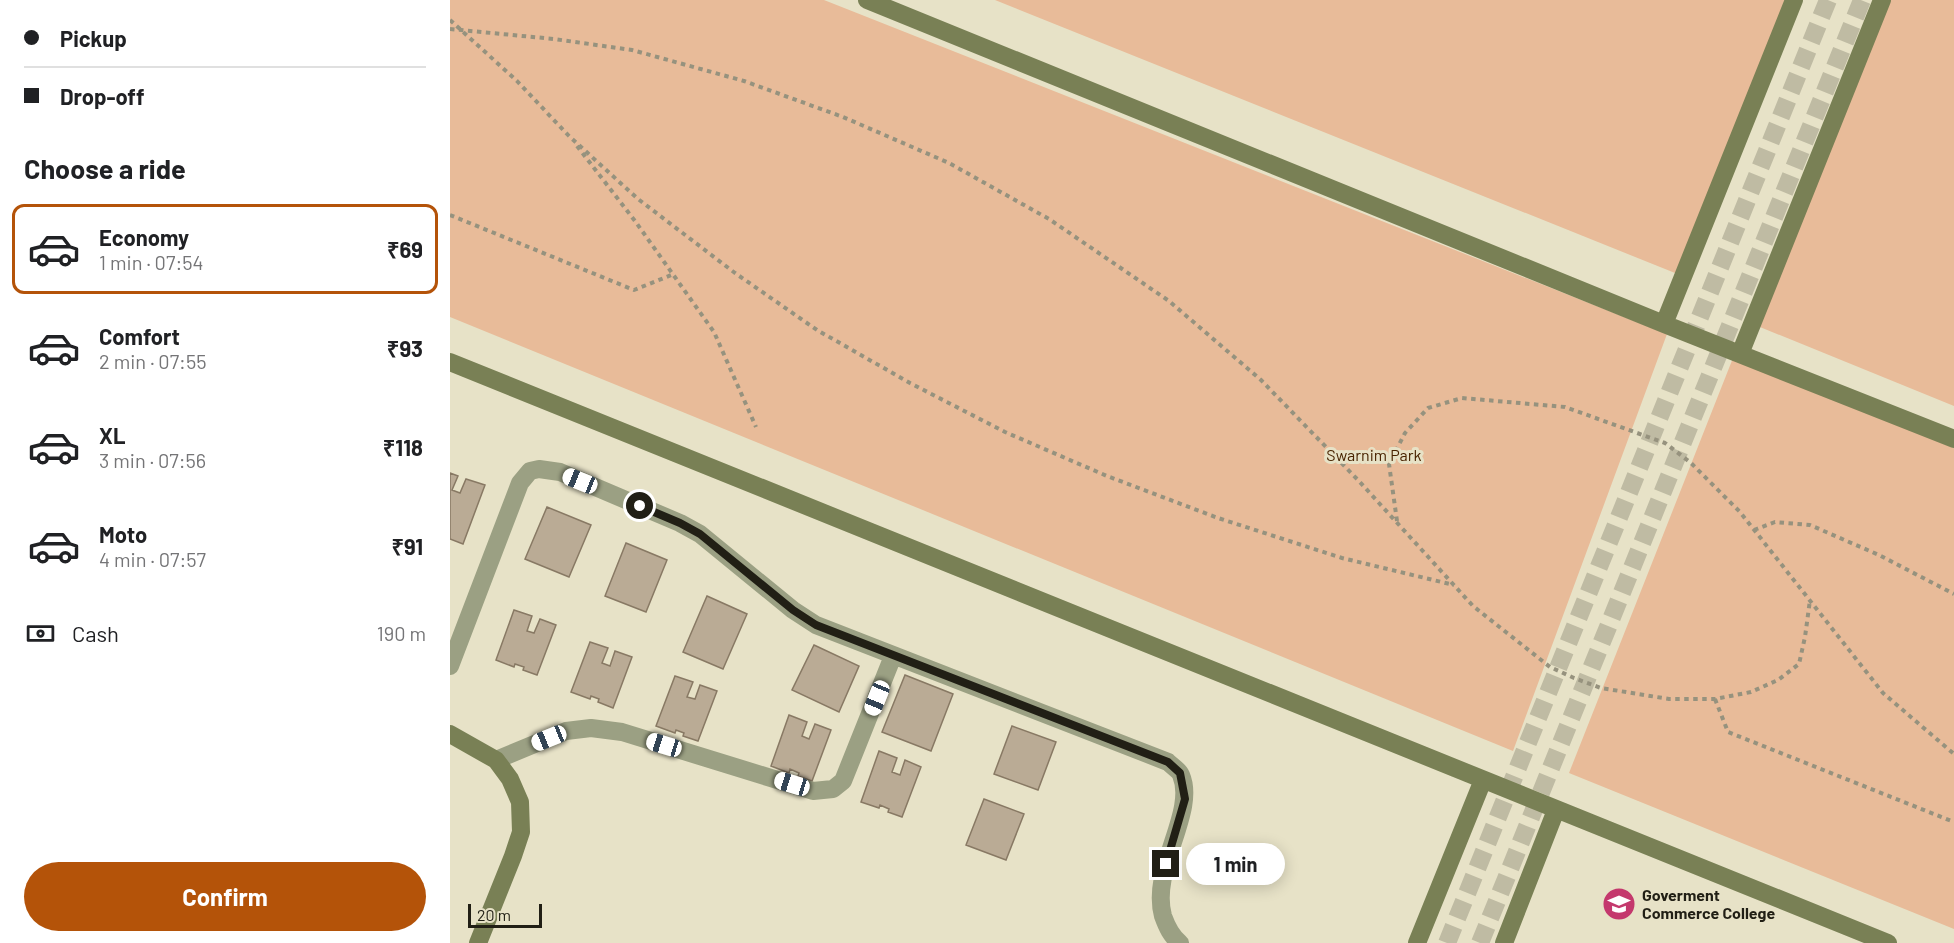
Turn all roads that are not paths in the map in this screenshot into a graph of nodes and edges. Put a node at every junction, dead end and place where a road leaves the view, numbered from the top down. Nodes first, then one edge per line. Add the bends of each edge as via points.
1 (867, 0) edge
2 (1794, 0) edge
3 (1882, 0) edge
4 (1664, 324) junction
5 (1740, 354) junction
6 (450, 362) edge
7 (1954, 438) edge
8 (893, 656) junction
9 (450, 666) edge
10 (450, 734) edge
11 (496, 760) junction
12 (1483, 780) junction
13 (1556, 810) junction
14 (478, 943) edge
15 (1180, 943) edge
16 (1417, 943) edge
17 (1504, 943) edge
18 (1888, 943) edge

1 - 4 street
2 - 4 street
3 - 5 street
4 - 5 street
5 - 7 street
6 - 12 street
8 - 9 street via 816,625 700,534 680,523 560,472 539,470 530,471 520,483
8 - 11 street via 843,781 833,789 813,791 622,732 591,728 566,731
8 - 15 street via 1168,762 1180,773 1185,799 1160,885 1167,928
10 - 11 street
11 - 14 street via 520,802 521,832
12 - 13 street
12 - 16 street
13 - 17 street
13 - 18 street

